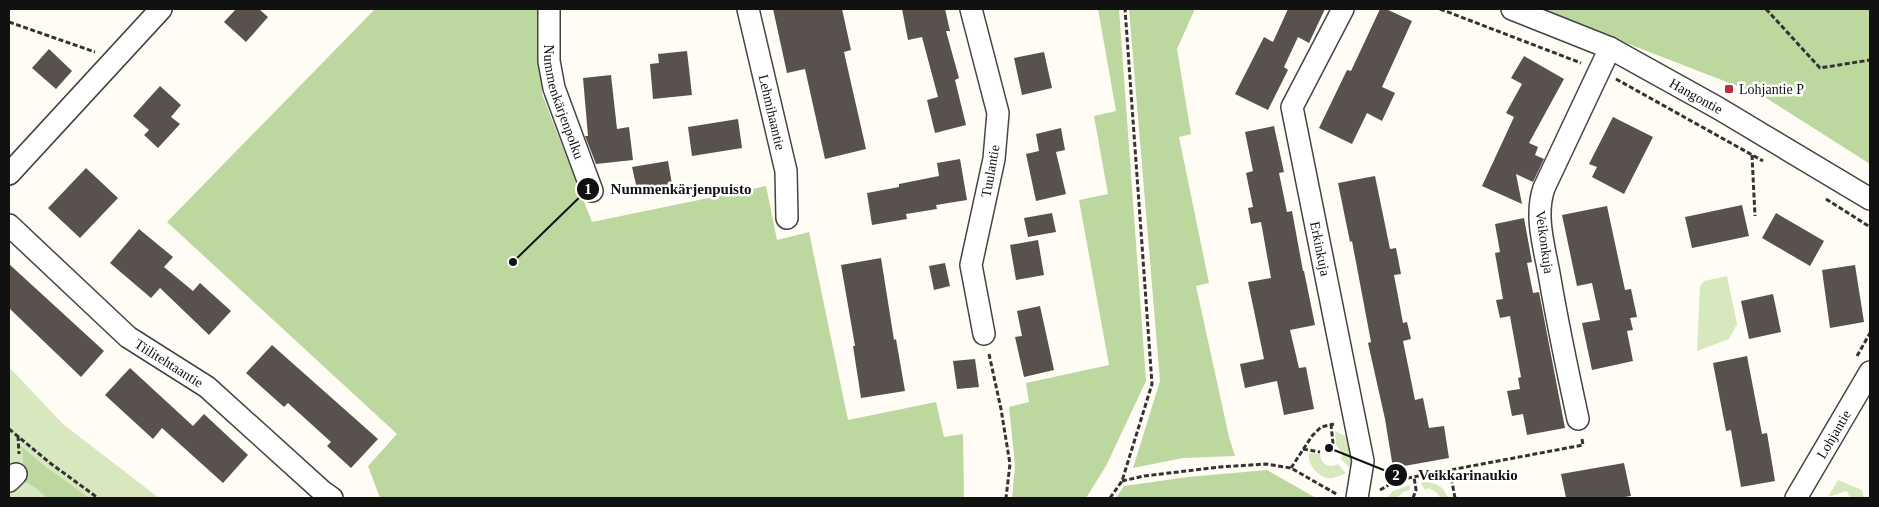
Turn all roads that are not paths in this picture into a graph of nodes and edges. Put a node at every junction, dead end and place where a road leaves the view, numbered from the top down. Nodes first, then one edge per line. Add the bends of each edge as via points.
1 (161, 9) edge
2 (550, 9) edge
3 (748, 9) edge
4 (971, 9) edge
5 (1343, 9) edge
6 (1512, 9) edge
7 (1610, 48) junction
8 (9, 174) edge
9 (592, 191) dead end
10 (1870, 199) edge
11 (787, 218) dead end
12 (9, 226) edge
13 (984, 334) road end
14 (1870, 372) edge
15 (1578, 419) road end
16 (1366, 496) edge
17 (332, 498) edge
18 (1796, 498) edge

1 - 8 street
2 - 9 street, Nummenkärjenpolku via 549,61 554,88
3 - 11 street, Lehmihaantie via 786,171
4 - 13 street, Tuulantie via 998,113 994,159 971,265
5 - 16 street, Erkinkuja via 1292,107 1363,461
6 - 7 street, Hangontie
7 - 10 street, Hangontie
7 - 15 street, Veikonkuja via 1540,200 1539,218
12 - 17 street, Tiilitehtaantie via 128,337 207,387
14 - 18 street, Lohjantie

